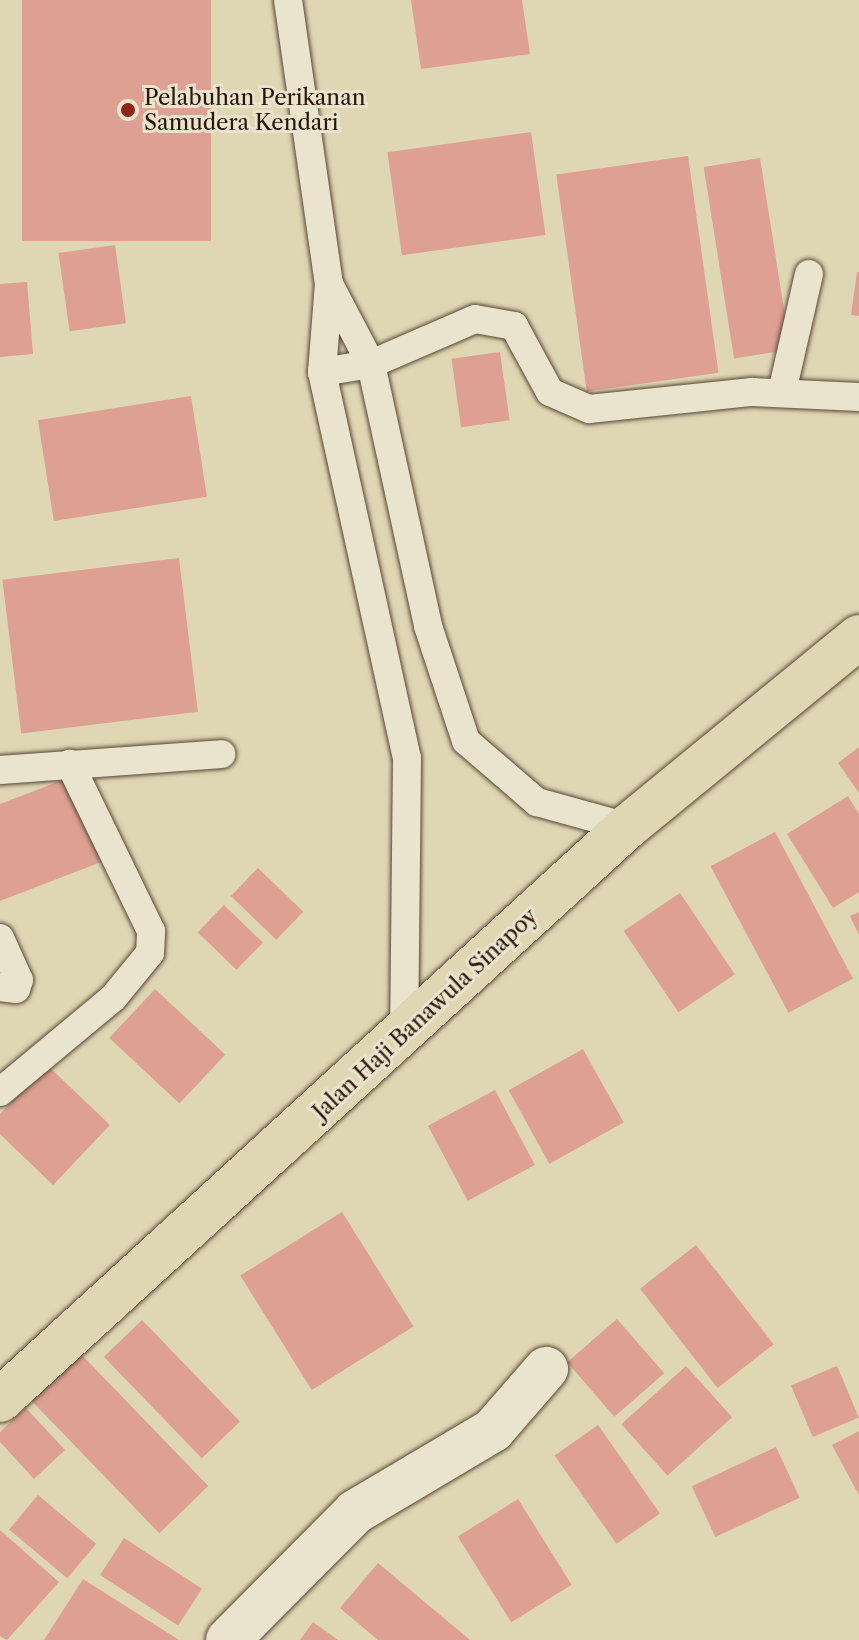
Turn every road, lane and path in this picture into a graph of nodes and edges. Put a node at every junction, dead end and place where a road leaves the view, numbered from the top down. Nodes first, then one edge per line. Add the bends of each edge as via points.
1 (288, 0) edge
2 (809, 274) dead end
3 (329, 283) junction
4 (371, 364) junction
5 (322, 372) junction
6 (782, 392) junction
7 (859, 397) edge
8 (859, 637) edge
9 (221, 754) dead end
10 (70, 764) junction
11 (0, 770) edge
12 (627, 827) junction
13 (0, 938) edge
14 (0, 987) edge
15 (404, 1032) junction
16 (0, 1092) edge
17 (546, 1369) dead end
18 (0, 1400) edge
19 (228, 1640) edge

1 - 3 lane
2 - 6 lane
3 - 4 lane
3 - 5 lane
4 - 5 lane
4 - 6 lane via 475,319 514,326 563,403 589,409
4 - 12 lane via 428,626 466,741 537,802
5 - 15 lane via 407,758
6 - 7 lane
8 - 12 highway, Jalan Haji Banawula Sinapoy
9 - 10 lane
10 - 11 lane
10 - 16 lane via 151,931 150,953 113,998
12 - 15 highway, Jalan Haji Banawula Sinapoy
13 - 14 lane via 19,980 16,989
15 - 18 highway, Jalan Haji Banawula Sinapoy
17 - 19 street via 493,1430 334,1529

